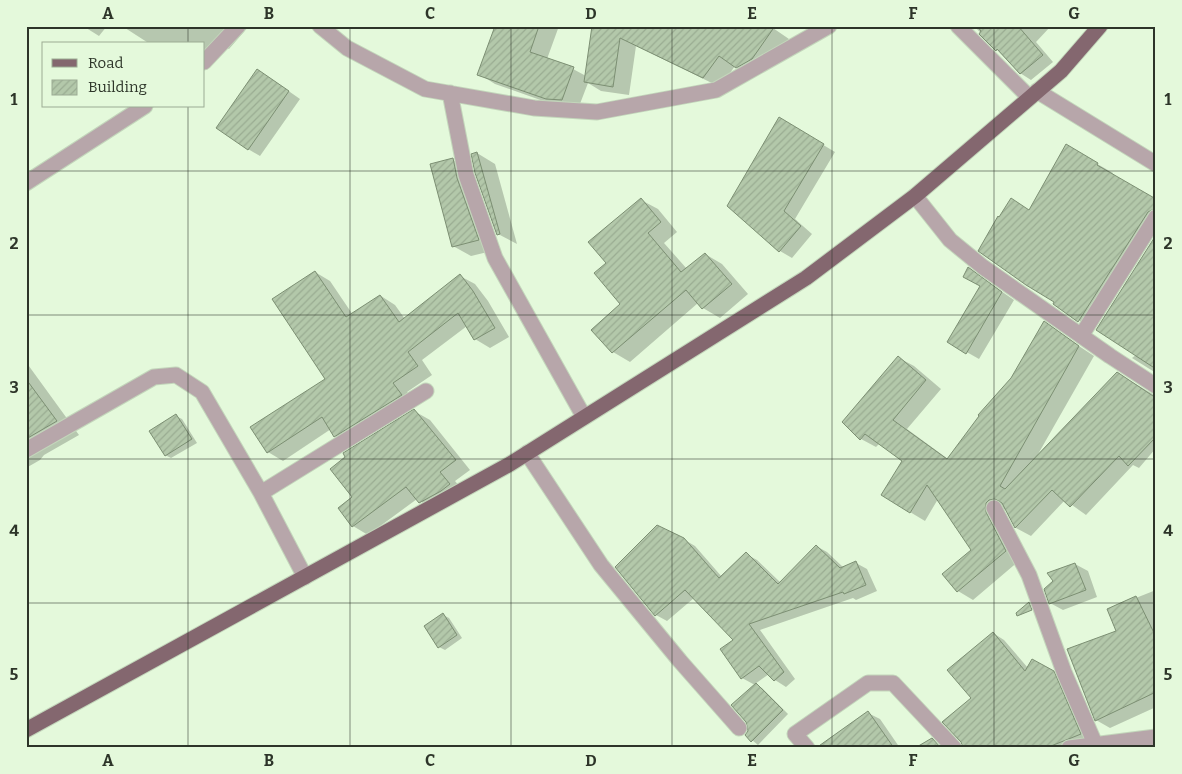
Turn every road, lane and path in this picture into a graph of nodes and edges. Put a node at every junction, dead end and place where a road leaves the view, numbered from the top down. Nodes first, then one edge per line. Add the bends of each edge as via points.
1 (238, 26) edge
2 (320, 26) edge
3 (829, 26) edge
4 (958, 26) edge
5 (1100, 26) edge
6 (205, 61) edge
7 (450, 93) junction
8 (1033, 94) junction
9 (142, 108) edge
10 (1156, 164) edge
11 (26, 183) edge
12 (915, 196) junction
13 (1156, 217) edge
14 (1081, 336) junction
15 (1156, 386) edge
16 (426, 391) dead end
17 (584, 417) junction
18 (26, 450) edge
19 (527, 453) junction
20 (261, 494) junction
21 (994, 508) dead end
22 (305, 577) junction
23 (739, 728) dead end
24 (26, 730) edge
25 (1156, 737) edge
26 (1096, 746) junction
27 (807, 748) edge
28 (954, 748) edge
29 (1069, 748) edge

1 - 6 street
2 - 7 street via 347,48 425,90
3 - 7 street via 716,90 597,112 534,108
4 - 8 street
5 - 8 main road via 1061,71
7 - 17 street via 466,175 495,258
8 - 10 street
8 - 12 main road
9 - 11 street
12 - 14 street via 950,240
12 - 17 main road via 806,278
13 - 14 street
14 - 15 street
16 - 20 street
17 - 19 main road
18 - 20 street via 154,377 176,375 202,392
19 - 22 main road
19 - 23 street via 601,565
20 - 22 street
21 - 26 street via 1029,575 1064,672
22 - 24 main road
25 - 26 street
26 - 29 street
27 - 28 street via 795,734 868,683 893,683

